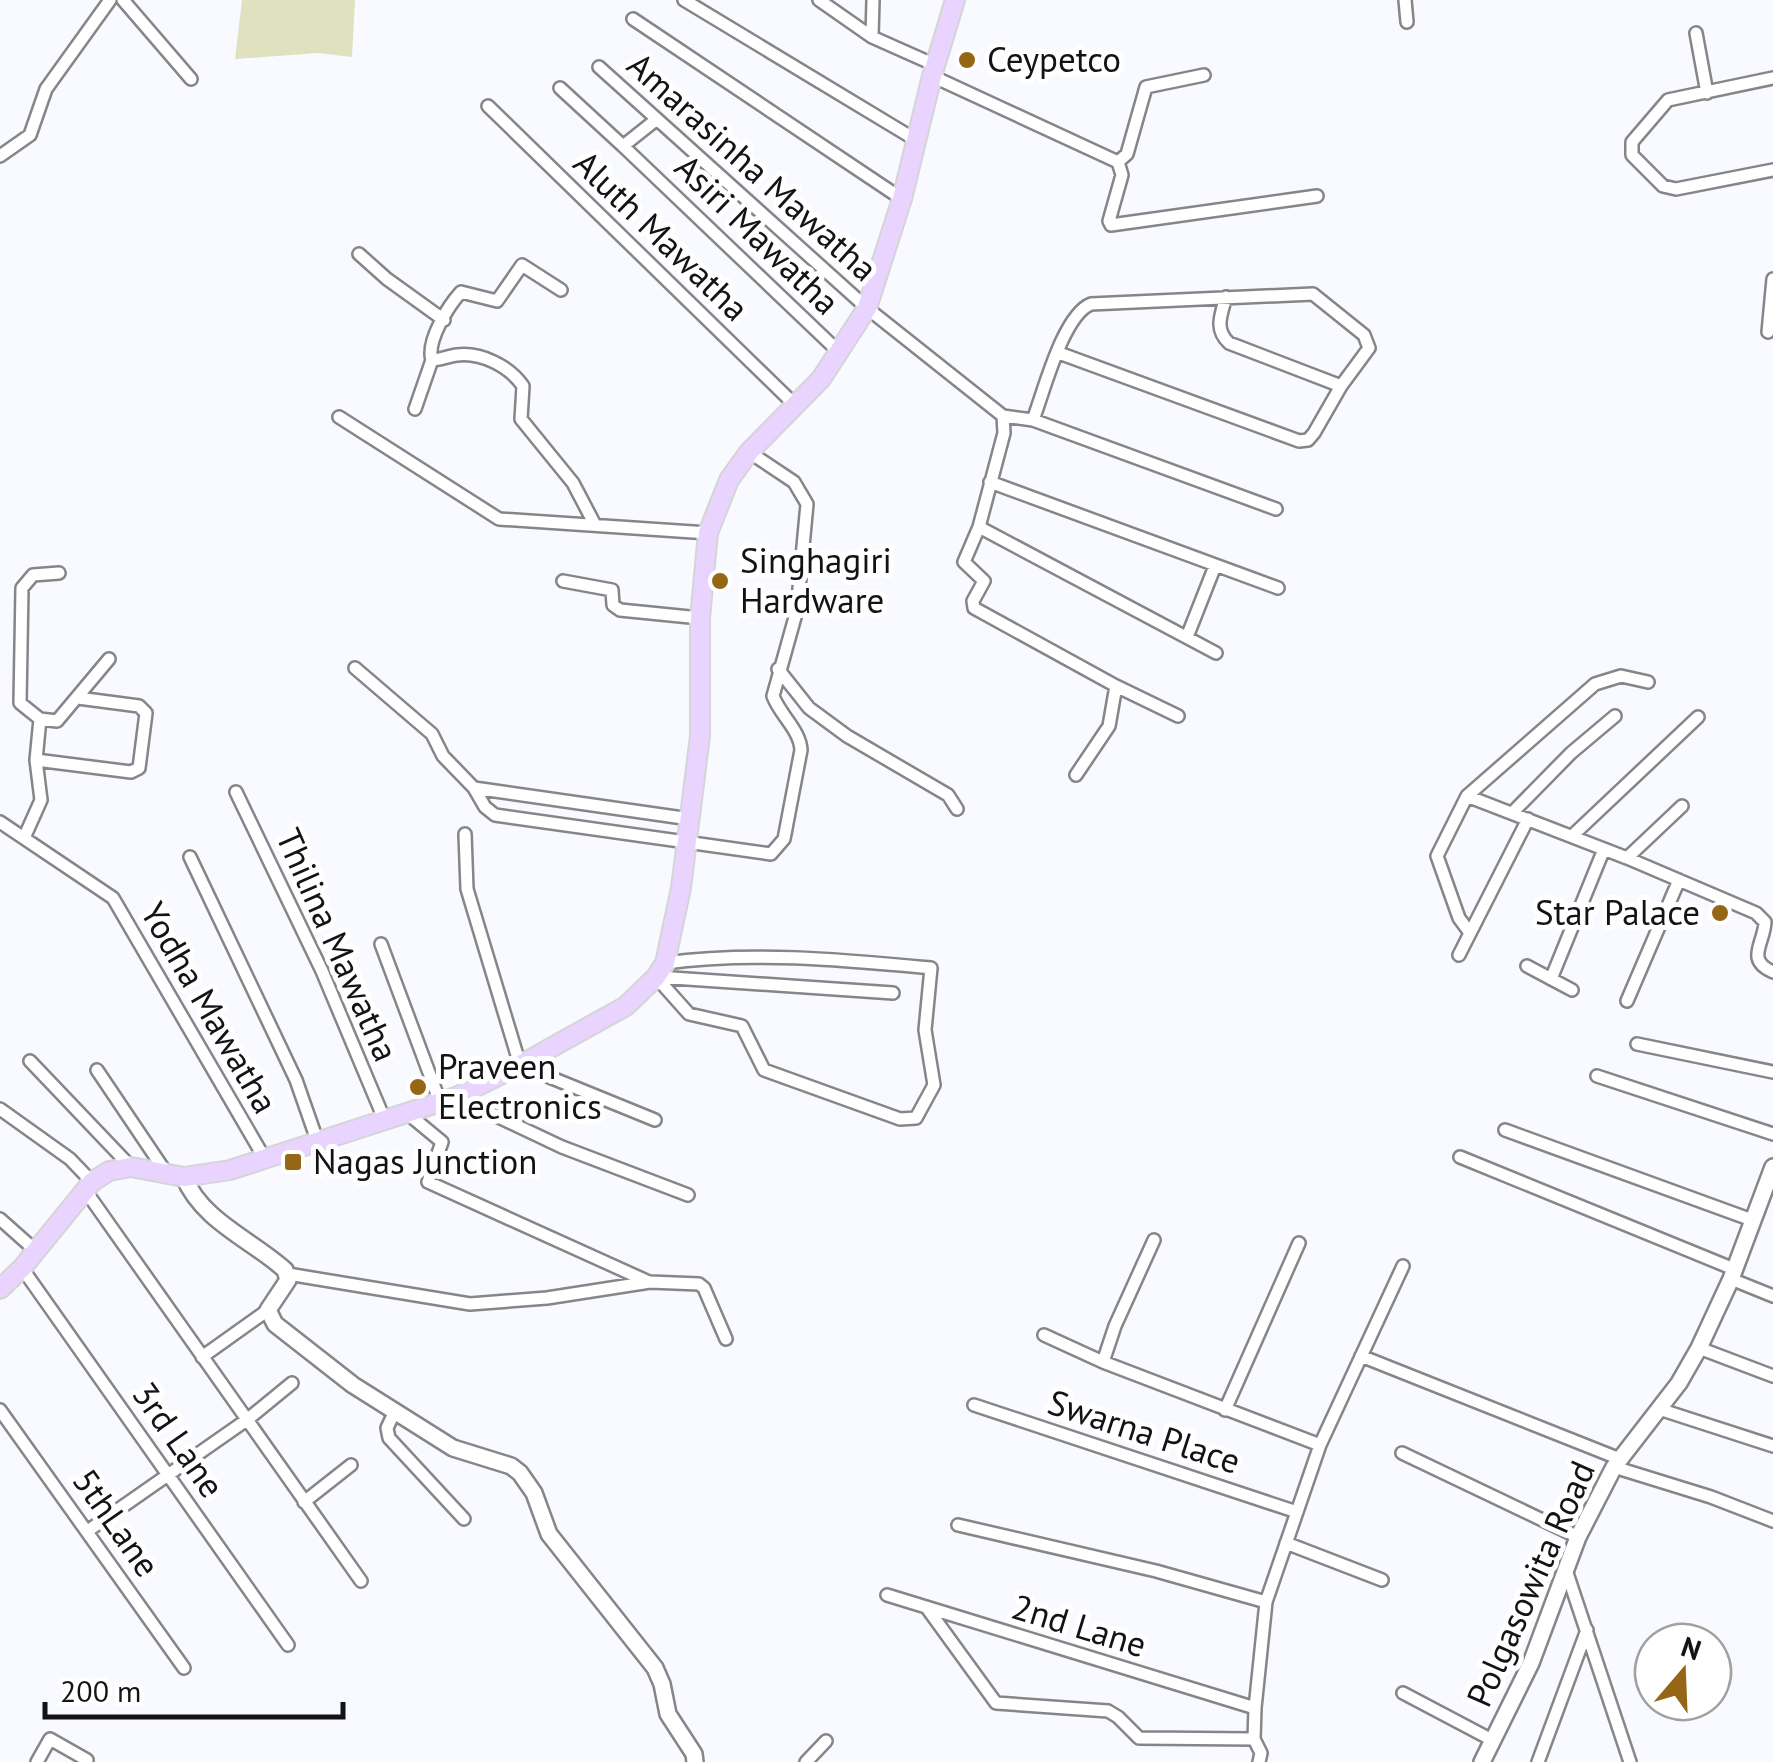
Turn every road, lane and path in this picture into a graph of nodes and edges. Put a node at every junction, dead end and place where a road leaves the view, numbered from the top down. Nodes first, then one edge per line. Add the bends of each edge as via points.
1 (110, 0) edge
2 (123, 0) edge
3 (684, 0) edge
4 (818, 0) edge
5 (873, 0) edge
6 (955, 0) edge
7 (1408, 2) edge
8 (633, 19) dead end
9 (1407, 22) dead end
10 (1696, 34) dead end
11 (872, 37) junction
12 (600, 67) dead end
13 (934, 70) junction
14 (1204, 74) dead end
15 (191, 78) dead end
16 (1773, 78) edge
17 (560, 88) dead end
18 (1707, 92) junction
19 (488, 106) dead end
20 (657, 119) junction
21 (916, 140) junction
22 (623, 146) junction
23 (0, 156) edge
24 (1118, 162) junction
25 (1773, 170) edge
26 (1316, 196) dead end
27 (902, 199) junction
28 (360, 254) dead end
29 (1773, 279) edge
30 (562, 290) dead end
31 (1226, 296) junction
32 (1772, 299) edge
33 (867, 308) junction
34 (444, 320) junction
35 (1768, 332) dead end
36 (840, 353) junction
37 (1058, 353) junction
38 (432, 360) junction
39 (1341, 386) junction
40 (795, 405) junction
41 (415, 409) dead end
42 (1003, 416) junction
43 (338, 417) dead end
44 (1033, 420) junction
45 (749, 452) junction
46 (990, 482) junction
47 (1276, 509) dead end
48 (594, 523) junction
49 (979, 527) junction
50 (708, 533) junction
51 (1215, 566) junction
52 (59, 574) dead end
53 (562, 580) dead end
54 (1278, 588) dead end
55 (700, 618) junction
56 (1187, 638) junction
57 (1216, 653) dead end
58 (109, 658) dead end
59 (356, 668) dead end
60 (778, 669) junction
61 (1648, 682) dead end
62 (1116, 686) junction
63 (78, 698) junction
64 (1178, 716) dead end
65 (1615, 716) dead end
66 (40, 718) junction
67 (1698, 718) dead end
68 (36, 760) junction
69 (1076, 776) dead end
70 (474, 788) junction
71 (236, 792) dead end
72 (1466, 796) junction
73 (1682, 806) dead end
74 (957, 809) dead end
75 (1512, 813) junction
76 (690, 819) junction
77 (1528, 819) junction
78 (0, 822) edge
79 (465, 834) dead end
80 (1572, 836) junction
81 (24, 838) junction
82 (688, 844) junction
83 (1604, 848) junction
84 (190, 857) dead end
85 (1626, 858) junction
86 (1679, 880) junction
87 (1470, 933) junction
88 (380, 944) dead end
89 (1458, 955) dead end
90 (1527, 966) dead end
91 (660, 972) junction
92 (1773, 972) edge
93 (1551, 979) junction
94 (1572, 990) dead end
95 (893, 994) dead end
96 (1627, 1001) dead end
97 (1637, 1044) dead end
98 (30, 1061) dead end
99 (520, 1066) junction
100 (97, 1070) dead end
101 (1773, 1072) edge
102 (1596, 1076) dead end
103 (448, 1099) junction
104 (0, 1109) edge
105 (407, 1113) junction
106 (655, 1120) dead end
107 (386, 1121) junction
108 (1505, 1130) dead end
109 (1773, 1134) edge
110 (317, 1140) junction
111 (1460, 1157) dead end
112 (265, 1159) junction
113 (131, 1167) junction
114 (1773, 1167) edge
115 (176, 1176) junction
116 (88, 1186) junction
117 (688, 1195) dead end
118 (1754, 1215) junction
119 (1773, 1215) edge
120 (0, 1219) edge
121 (1154, 1240) dead end
122 (1299, 1244) dead end
123 (36, 1250) junction
124 (1402, 1266) dead end
125 (22, 1268) junction
126 (288, 1274) junction
127 (1732, 1274) junction
128 (650, 1282) junction
129 (0, 1289) edge
130 (1773, 1296) edge
131 (268, 1310) junction
132 (1044, 1335) dead end
133 (726, 1339) dead end
134 (1699, 1348) junction
135 (1360, 1356) junction
136 (202, 1358) junction
137 (1103, 1362) junction
138 (1773, 1376) edge
139 (292, 1382) dead end
140 (974, 1404) dead end
141 (1660, 1409) junction
142 (0, 1410) edge
143 (1226, 1410) junction
144 (395, 1411) junction
145 (248, 1419) junction
146 (1320, 1445) junction
147 (1773, 1446) edge
148 (1402, 1452) dead end
149 (1617, 1463) junction
150 (351, 1466) dead end
151 (170, 1474) junction
152 (304, 1502) junction
153 (1297, 1512) junction
154 (464, 1519) dead end
155 (1773, 1522) edge
156 (958, 1524) dead end
157 (89, 1530) junction
158 (1578, 1538) junction
159 (1286, 1543) junction
160 (1566, 1570) junction
161 (1382, 1580) dead end
162 (361, 1581) dead end
163 (887, 1595) dead end
164 (1266, 1602) junction
165 (927, 1608) junction
166 (1587, 1630) junction
167 (288, 1644) dead end
168 (184, 1668) dead end
169 (1403, 1693) dead end
170 (1254, 1708) junction
171 (1254, 1739) junction
172 (826, 1741) dead end
173 (1494, 1741) junction
174 (86, 1760) edge
175 (37, 1762) edge
176 (695, 1762) edge
177 (806, 1762) edge
178 (1259, 1762) edge
179 (1482, 1762) edge
180 (1538, 1762) edge
181 (1630, 1762) edge

1 - 23 street via 46,90 30,135
2 - 15 street
3 - 21 street
4 - 11 street
5 - 11 street
6 - 13 main road
7 - 9 street
8 - 27 street
10 - 18 street
11 - 13 street
12 - 20 street, Amarasinha Mawatha
13 - 21 main road
13 - 24 street
14 - 24 street via 1146,87 1127,154
16 - 18 street
17 - 22 street
18 - 25 street via 1662,104 1632,142 1632,155 1676,190
19 - 40 street, Aluth Mawatha
20 - 22 street, Asiri Mawatha
20 - 33 street, Amarasinha Mawatha
21 - 27 main road
22 - 36 street, Asiri Mawatha
24 - 26 street via 1122,175 1109,221 1117,227
27 - 33 main road
28 - 34 street
29 - 32 street
30 - 34 street via 522,266 497,301 461,292
31 - 37 street via 1080,308
31 - 39 street via 1218,326 1228,344
31 - 39 street via 1304,292 1321,298 1368,341
32 - 35 street
33 - 36 main road
33 - 42 street, Amarasinha Mawatha
34 - 38 street via 431,345
36 - 40 main road
37 - 39 street via 1299,441 1314,433
37 - 44 street
38 - 41 street
38 - 48 street via 487,358 520,380 521,418 573,483
40 - 45 main road
42 - 44 street
42 - 46 street
43 - 48 street via 499,518
44 - 47 street
45 - 50 main road via 729,480
45 - 60 street via 794,482 806,504 798,610
46 - 49 street
46 - 51 street
48 - 50 street
49 - 56 street
49 - 62 street via 964,562 984,581 974,608
50 - 55 main road
51 - 54 street
51 - 56 street
52 - 66 street via 33,575 22,588 20,703
53 - 55 street via 612,590 620,610
55 - 76 main road via 700,736
56 - 57 street
58 - 63 street
59 - 70 street via 419,720 456,774
60 - 74 street via 809,708 948,795
60 - 82 street via 773,696 801,744 784,839 764,855
61 - 72 street via 1621,676 1596,684
62 - 64 street
62 - 69 street via 1108,726
63 - 66 street via 57,721
63 - 68 street via 139,706 146,713 139,768
65 - 75 street
66 - 68 street
67 - 80 street
68 - 81 street via 41,800
70 - 76 street
70 - 82 street via 489,811 504,818
71 - 107 street, Thilina Mawatha
72 - 75 street
72 - 87 street via 1437,856
73 - 85 street
75 - 77 street
76 - 82 main road
77 - 80 street
77 - 87 street
78 - 81 street, Yodha Mawatha
79 - 99 street via 467,889
80 - 83 street
81 - 112 street, Yodha Mawatha via 113,898
82 - 91 main road
83 - 85 street
83 - 93 street
84 - 110 street via 296,1080
85 - 86 street
86 - 92 street via 1762,918 1757,961
86 - 96 street
87 - 89 street
88 - 103 street
90 - 93 street
91 - 91 street via 702,958 931,968 925,1030 934,1085 916,1118 900,1119 764,1070 742,1026 689,1014
91 - 95 street
91 - 99 main road via 626,1006
93 - 94 street
97 - 101 street
98 - 113 street
99 - 103 main road
99 - 106 street
100 - 115 street
102 - 109 street
103 - 105 main road
103 - 117 street
104 - 116 street via 70,1159
105 - 107 main road
105 - 128 street via 442,1142 428,1182
107 - 110 main road
108 - 118 street
110 - 112 main road
111 - 127 street
112 - 115 main road
113 - 115 main road
113 - 116 main road via 109,1171
114 - 118 street, Polgasowita Road
115 - 126 street via 206,1210
116 - 123 main road
116 - 136 street
118 - 119 street
118 - 127 street, Polgasowita Road
120 - 123 street
121 - 137 street
122 - 143 street
123 - 125 main road
124 - 135 street
125 - 129 main road
125 - 151 street, 3rd Lane
126 - 128 street via 470,1304
126 - 131 street
127 - 130 street
127 - 134 street, Polgasowita Road
128 - 133 street via 699,1284
131 - 136 street
131 - 144 street via 280,1328
132 - 137 street
134 - 138 street
134 - 141 street, Polgasowita Road
135 - 146 street
135 - 149 street
136 - 145 street
137 - 143 street
139 - 145 street
140 - 153 street, Swarna Place
141 - 147 street
141 - 149 street, Polgasowita Road
142 - 157 street, 5thLane
143 - 146 street
144 - 154 street via 389,1438
144 - 176 street via 453,1448 520,1473 549,1534 655,1668 668,1714
145 - 151 street
145 - 152 street
146 - 153 street
148 - 158 street
149 - 155 street
149 - 158 street, Polgasowita Road
150 - 152 street
151 - 157 street
151 - 167 street, 3rd Lane
152 - 162 street
153 - 159 street
156 - 164 street
157 - 168 street, 5thLane
158 - 160 street, Polgasowita Road
159 - 161 street
159 - 164 street
160 - 166 street
160 - 173 street, Polgasowita Road
163 - 165 street, 2nd Lane
164 - 170 street
165 - 170 street, 2nd Lane
165 - 171 street via 996,1702 1108,1712 1139,1738
166 - 180 street
166 - 181 street
169 - 173 street
170 - 171 street
171 - 178 street
172 - 177 street
173 - 179 street, Polgasowita Road
174 - 175 street via 50,1738

